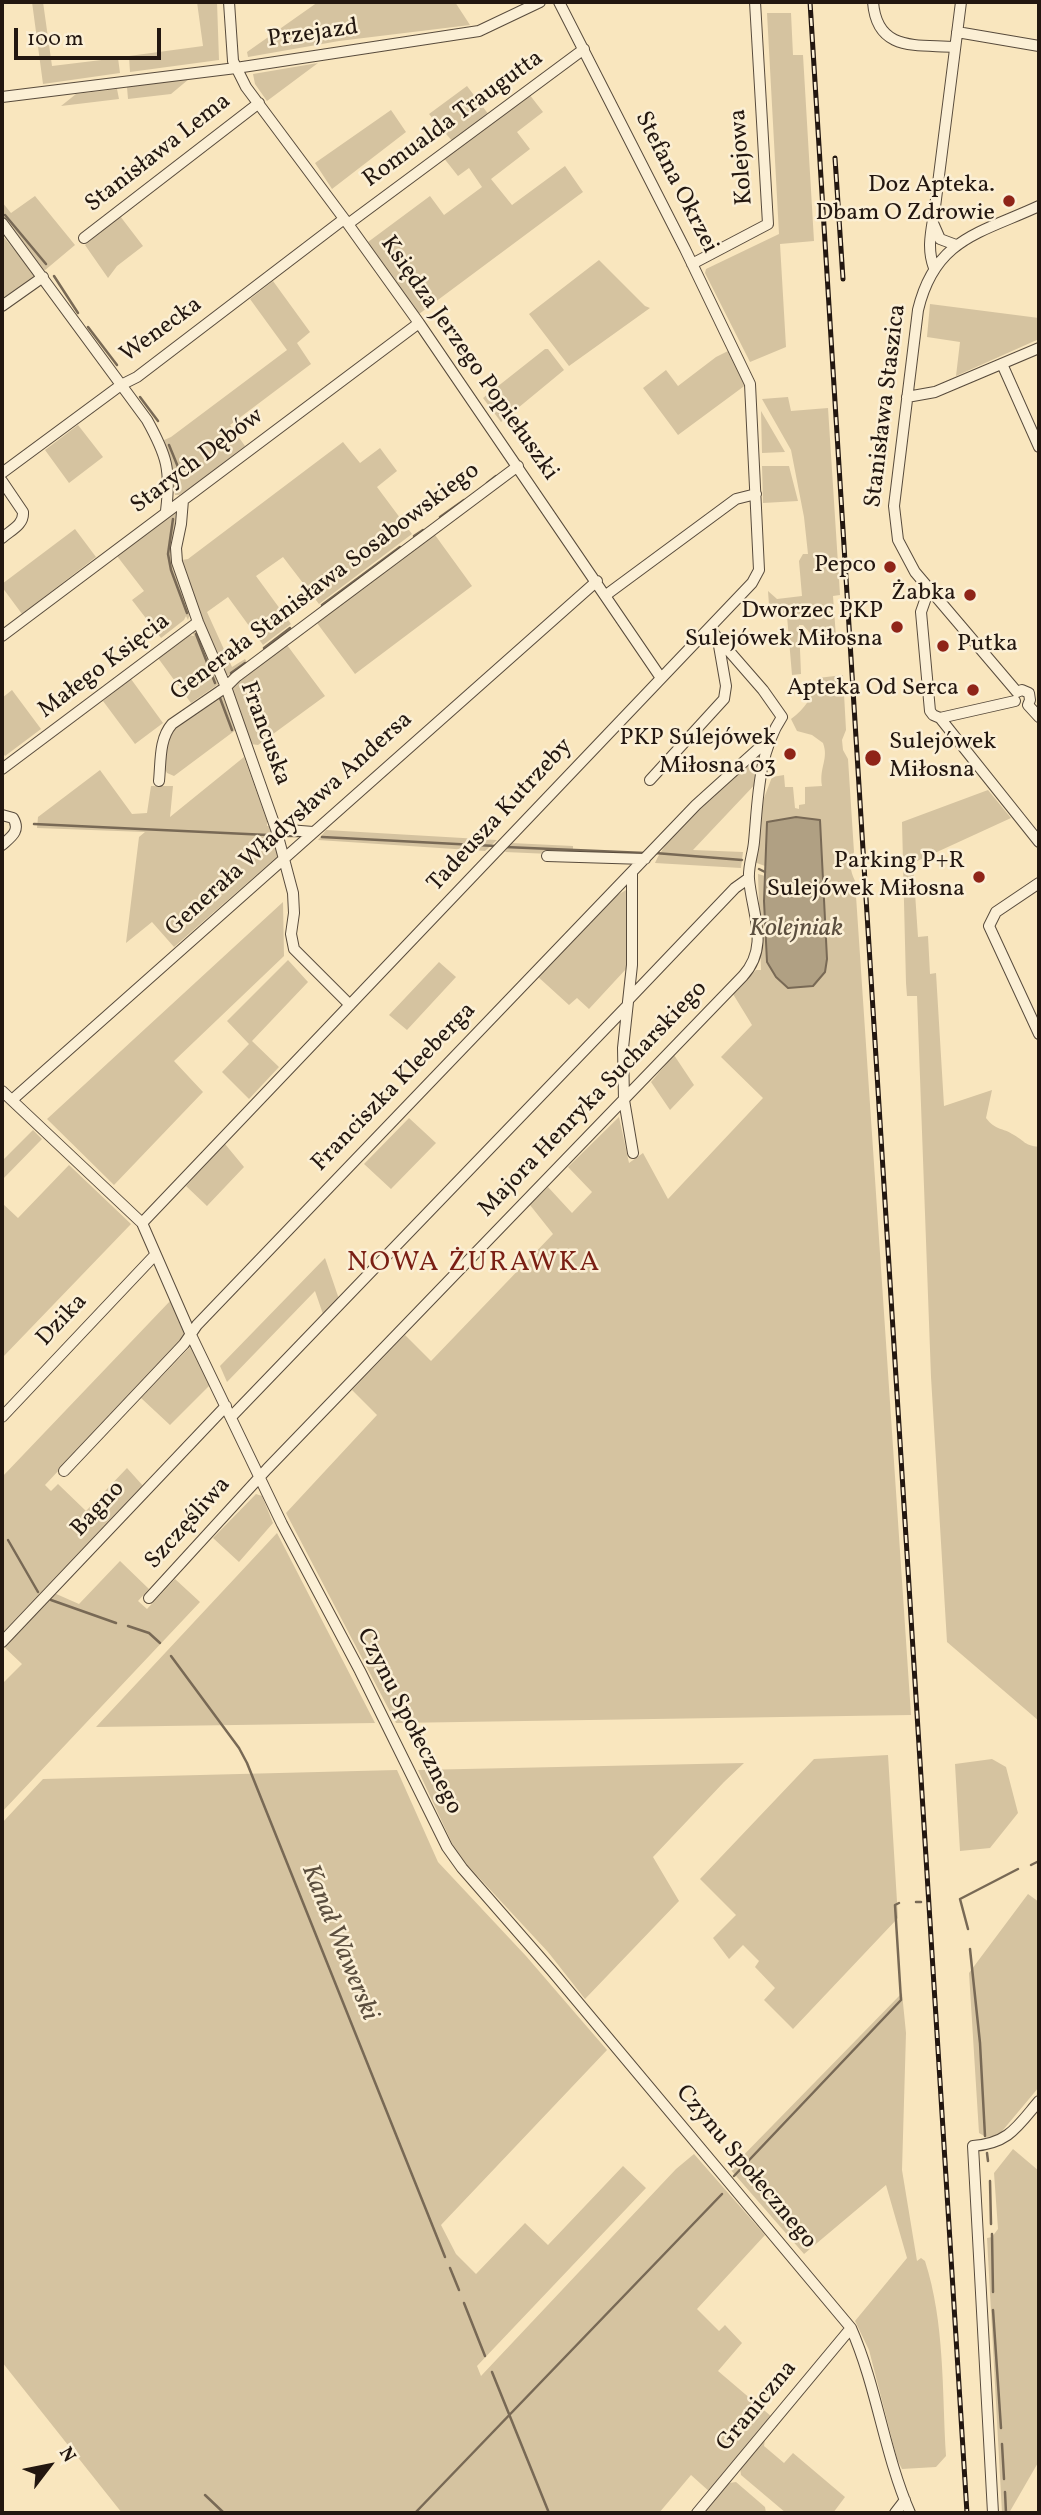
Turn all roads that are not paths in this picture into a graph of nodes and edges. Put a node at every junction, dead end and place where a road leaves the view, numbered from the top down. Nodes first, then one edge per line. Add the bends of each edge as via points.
1 (229, 2) edge
2 (540, 2) edge
3 (558, 2) edge
4 (755, 2) edge
5 (873, 2) edge
6 (961, 2) edge
7 (957, 32) junction
8 (1039, 46) edge
9 (955, 47) junction
10 (584, 50) junction
11 (236, 68) junction
12 (2, 97) edge
13 (259, 103) junction
14 (1039, 206) edge
15 (346, 221) junction
16 (2, 223) edge
17 (933, 223) junction
18 (84, 239) dead end
19 (956, 245) junction
20 (692, 264) junction
21 (934, 268) junction
22 (43, 277) junction
23 (2, 306) edge
24 (419, 323) junction
25 (1039, 348) edge
26 (1002, 364) junction
27 (750, 384) joint
28 (121, 385) junction
29 (907, 397) junction
30 (1039, 447) edge
31 (518, 466) junction
32 (2, 473) edge
33 (2, 481) edge
34 (756, 495) junction
35 (183, 500) junction
36 (166, 511) junction
37 (2, 538) edge
38 (597, 582) junction
39 (929, 589) junction
40 (606, 595) junction
41 (198, 622) junction
42 (709, 628) junction
43 (2, 636) edge
44 (718, 639) junction
45 (661, 678) junction
46 (226, 687) junction
47 (1016, 696) junction
48 (1032, 699) edge
49 (1039, 717) edge
50 (940, 718) junction
51 (768, 747) junction
52 (2, 769) edge
53 (159, 780) dead end
54 (650, 780) dead end
55 (2, 815) edge
56 (276, 829) junction
57 (313, 831) junction
58 (1039, 842) edge
59 (2, 845) edge
60 (547, 856) dead end
61 (645, 859) junction
62 (284, 860) junction
63 (632, 872) junction
64 (749, 878) junction
65 (1039, 883) edge
66 (627, 1003) junction
67 (350, 1005) junction
68 (1039, 1034) edge
69 (2, 1091) edge
70 (12, 1100) junction
71 (624, 1100) junction
72 (632, 1153) dead end
73 (142, 1223) junction
74 (155, 1255) junction
75 (191, 1335) junction
76 (226, 1406) junction
77 (232, 1416) junction
78 (2, 1417) edge
79 (64, 1471) dead end
80 (260, 1478) junction
81 (149, 1598) dead end
82 (2, 1642) edge
83 (1039, 2101) edge
84 (851, 2328) junction
85 (905, 2500) junction
86 (697, 2513) edge
87 (895, 2513) edge
88 (910, 2513) edge
89 (993, 2513) edge

1 - 11 street
2 - 11 street, Przejazd via 479,31
3 - 10 street, Stefana Okrzei
4 - 20 street, Kolejowa via 768,224
5 - 9 street via 881,28 900,43
6 - 7 street, Stanisława Staszica
7 - 8 street
7 - 9 street, Stanisława Staszica
9 - 17 street, Stanisława Staszica
10 - 15 street, Romualda Traugutta
10 - 20 street, Stefana Okrzei
11 - 12 street, Przejazd
11 - 13 street, Księdza Jerzego Popiełuszki
13 - 15 street, Księdza Jerzego Popiełuszki
13 - 18 street, Stanisława Lema
14 - 19 street
15 - 24 street, Księdza Jerzego Popiełuszki
15 - 28 street, Wenecka
16 - 22 street
17 - 19 street via 940,239
17 - 21 street, Stanisława Staszica via 929,236
19 - 21 street
20 - 27 street, Stefana Okrzei
21 - 29 street, Stanisława Staszica via 918,310
22 - 23 street
22 - 28 street
24 - 31 street, Księdza Jerzego Popiełuszki
24 - 35 street, Starych Dębów
25 - 26 street
26 - 29 street via 935,392
26 - 30 street
27 - 34 street, Tadeusza Kutrzeby
28 - 32 street, Wenecka
28 - 36 street via 162,448 169,470
29 - 39 street, Stanisława Staszica via 894,520 906,559
31 - 38 street, Księdza Jerzego Popiełuszki
31 - 46 street, Generała Stanisława Sosabowskiego
33 - 37 street via 23,516
34 - 40 street via 736,499
34 - 42 street, Tadeusza Kutrzeby via 757,574
35 - 36 street, Starych Dębów
35 - 41 street, Francuska via 177,562
36 - 43 street, Starych Dębów
38 - 40 street, Księdza Jerzego Popiełuszki
38 - 57 street, Generała Władysława Andersa
39 - 47 street, Stanisława Staszica
39 - 50 street via 921,612 929,707
40 - 45 street, Księdza Jerzego Popiełuszki
41 - 46 street, Francuska
41 - 52 street, Małego Księcia
42 - 44 street
42 - 45 street, Tadeusza Kutrzeby
44 - 51 street, Majora Henryka Sucharskiego via 782,717
44 - 54 street via 724,699
45 - 67 street, Tadeusza Kutrzeby
46 - 53 street, Generała Stanisława Sosabowskiego via 166,731
46 - 56 street, Francuska
47 - 48 street via 1024,691
47 - 50 street
48 - 49 street
50 - 58 street
51 - 61 street, Franciszka Kleeberga via 758,749 704,798
51 - 64 street, Majora Henryka Sucharskiego
55 - 59 street via 15,822 14,835
56 - 57 street
56 - 62 street, Francuska
57 - 62 street, Generała Władysława Andersa
60 - 61 street
61 - 63 street, Franciszka Kleeberga
62 - 67 street, Francuska via 293,894 294,949
62 - 70 street, Generała Władysława Andersa
63 - 66 street via 632,965
63 - 75 street, Franciszka Kleeberga
64 - 66 street
64 - 71 street, Majora Henryka Sucharskiego via 756,960
65 - 68 street via 994,914 989,926
66 - 71 street
66 - 77 street
67 - 73 street, Tadeusza Kutrzeby
69 - 70 street, Czynu Społecznego
70 - 73 street, Czynu Społecznego
71 - 72 street
71 - 80 street, Majora Henryka Sucharskiego
73 - 74 street, Czynu Społecznego
74 - 75 street, Czynu Społecznego
74 - 78 street, Dzika
75 - 76 street, Czynu Społecznego
75 - 79 street, Franciszka Kleeberga
76 - 77 street, Czynu Społecznego
76 - 82 street, Bagno
77 - 80 street, Czynu Społecznego
80 - 81 street, Szczęśliwa
80 - 84 street, Czynu Społecznego via 447,1847
83 - 89 street via 1009,2136 972,2146
84 - 85 street
84 - 86 street, Graniczna
85 - 87 street
85 - 88 street

